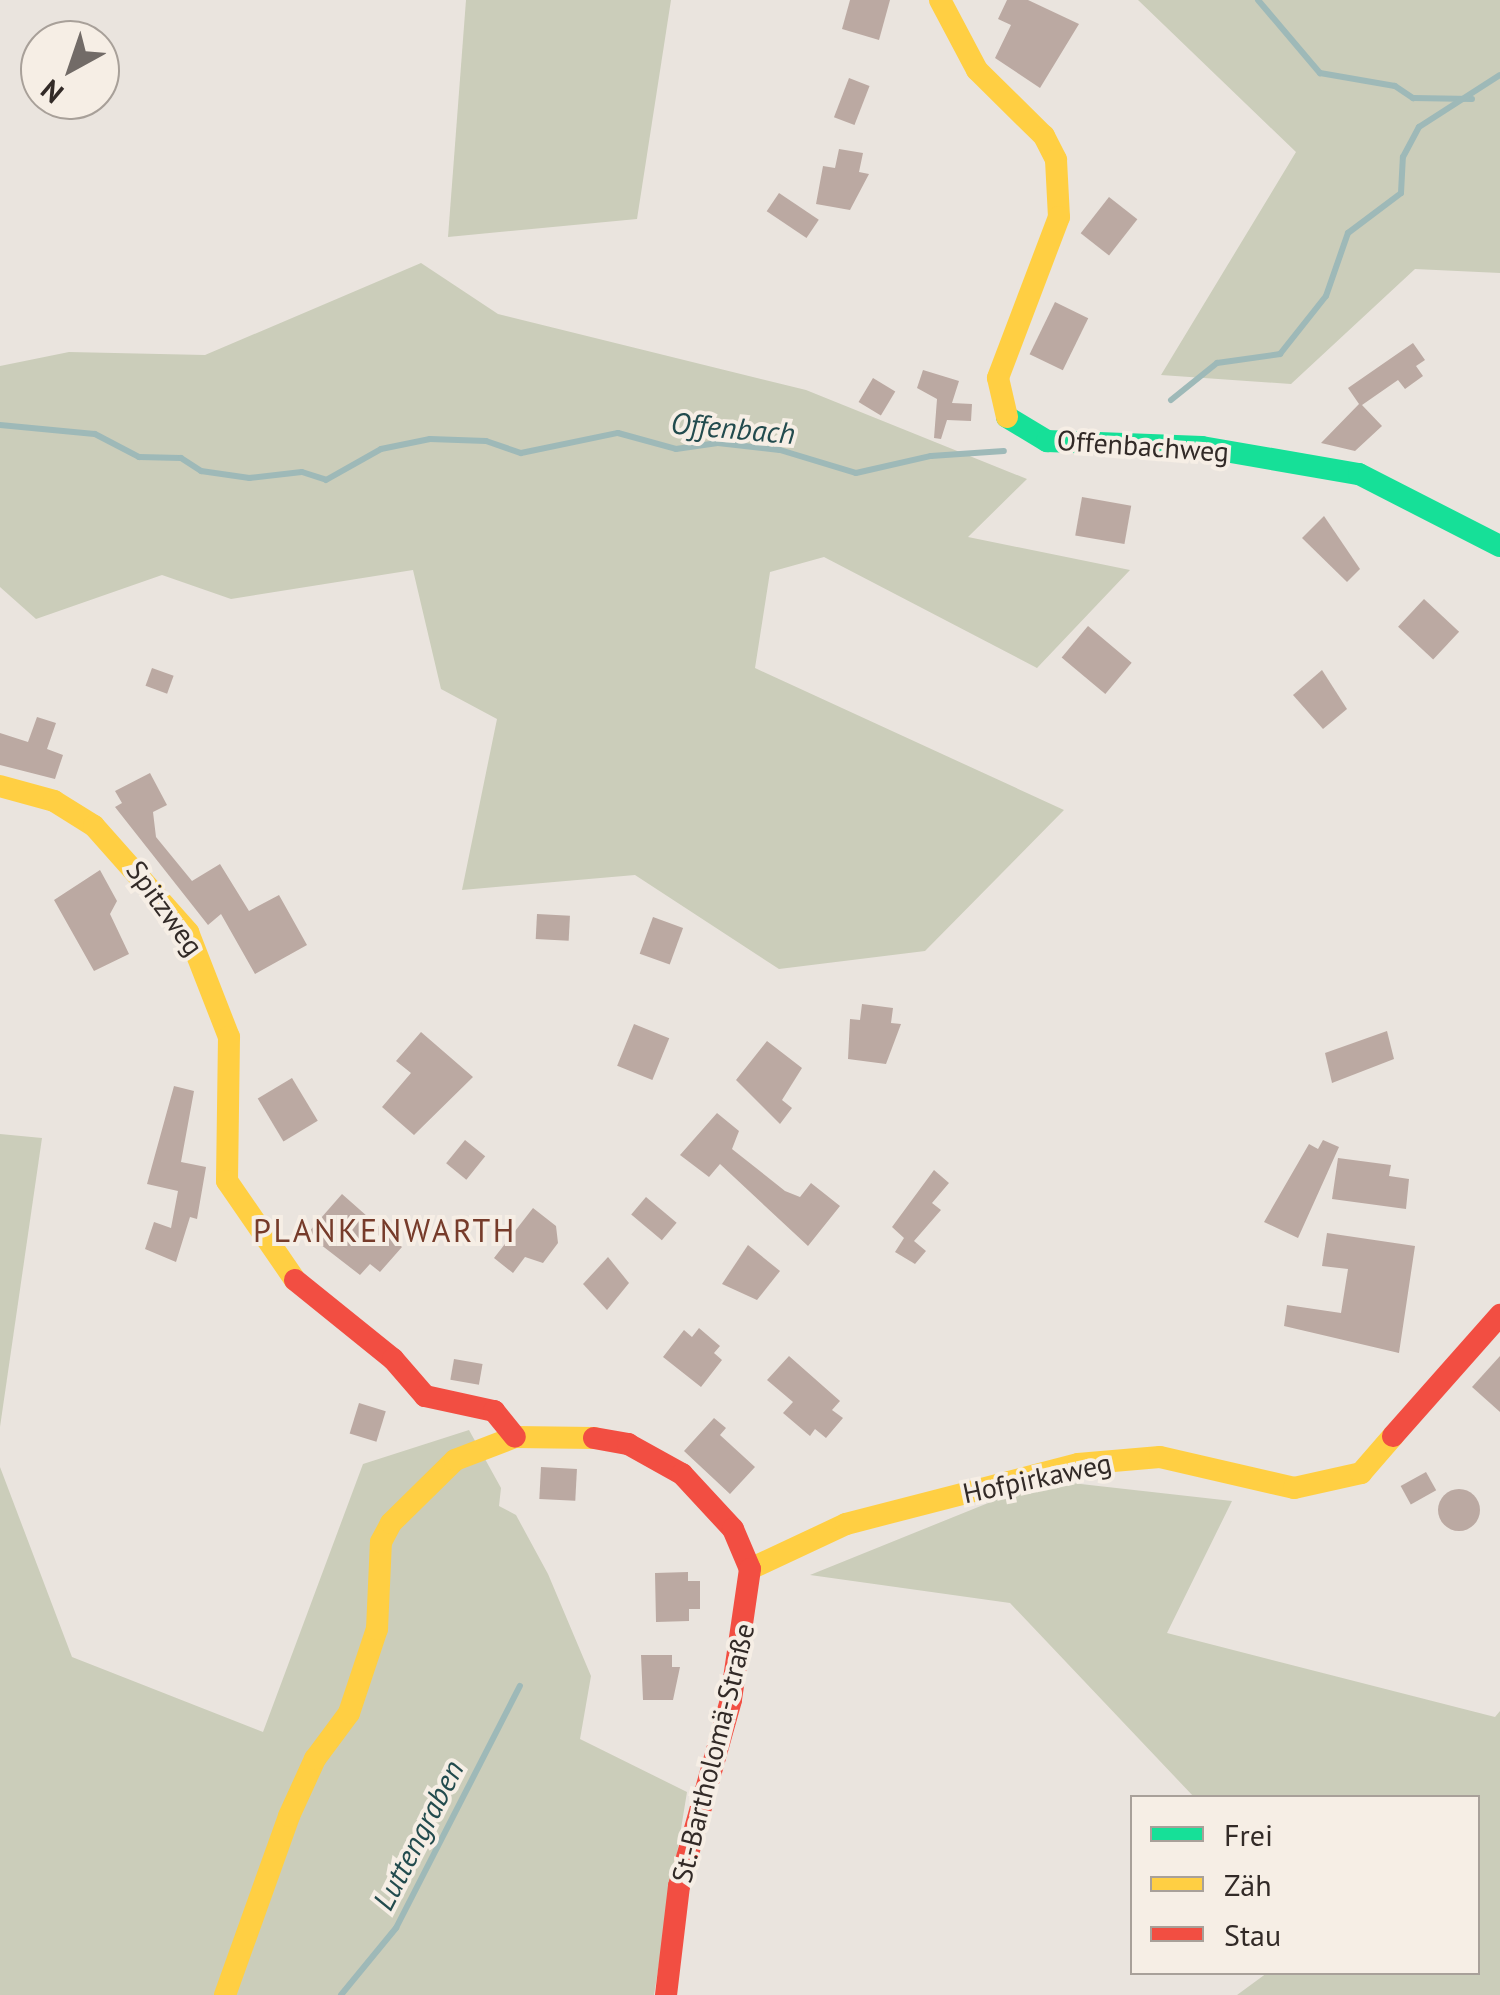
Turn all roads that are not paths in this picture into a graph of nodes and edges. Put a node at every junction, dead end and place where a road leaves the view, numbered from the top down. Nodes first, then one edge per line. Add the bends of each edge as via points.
1 (940, 0) edge
2 (1500, 546) edge
3 (0, 786) edge
4 (1500, 1316) edge
5 (514, 1437) junction
6 (750, 1569) junction
7 (225, 1995) edge
8 (666, 1995) edge

1 - 2 street, Offenbachweg via 978,70 1044,136 1056,160 1059,217 998,378 1000,406 1014,427 1047,441 1202,446 1315,462 1359,474
3 - 5 street, Spitzweg via 54,801 94,826 141,870 188,932 229,1037 234,1098 224,1163 248,1223 307,1294 392,1359 425,1396 494,1411
4 - 6 street, Hofpirkaweg via 1361,1473 1294,1488 1160,1458 1078,1464 846,1524
5 - 6 street via 605,1438 664,1461 721,1512
5 - 7 street via 442,1468 381,1542 378,1629 350,1713 314,1759
6 - 8 street, St.-Bartholomä-Straße via 730,1700 679,1886

